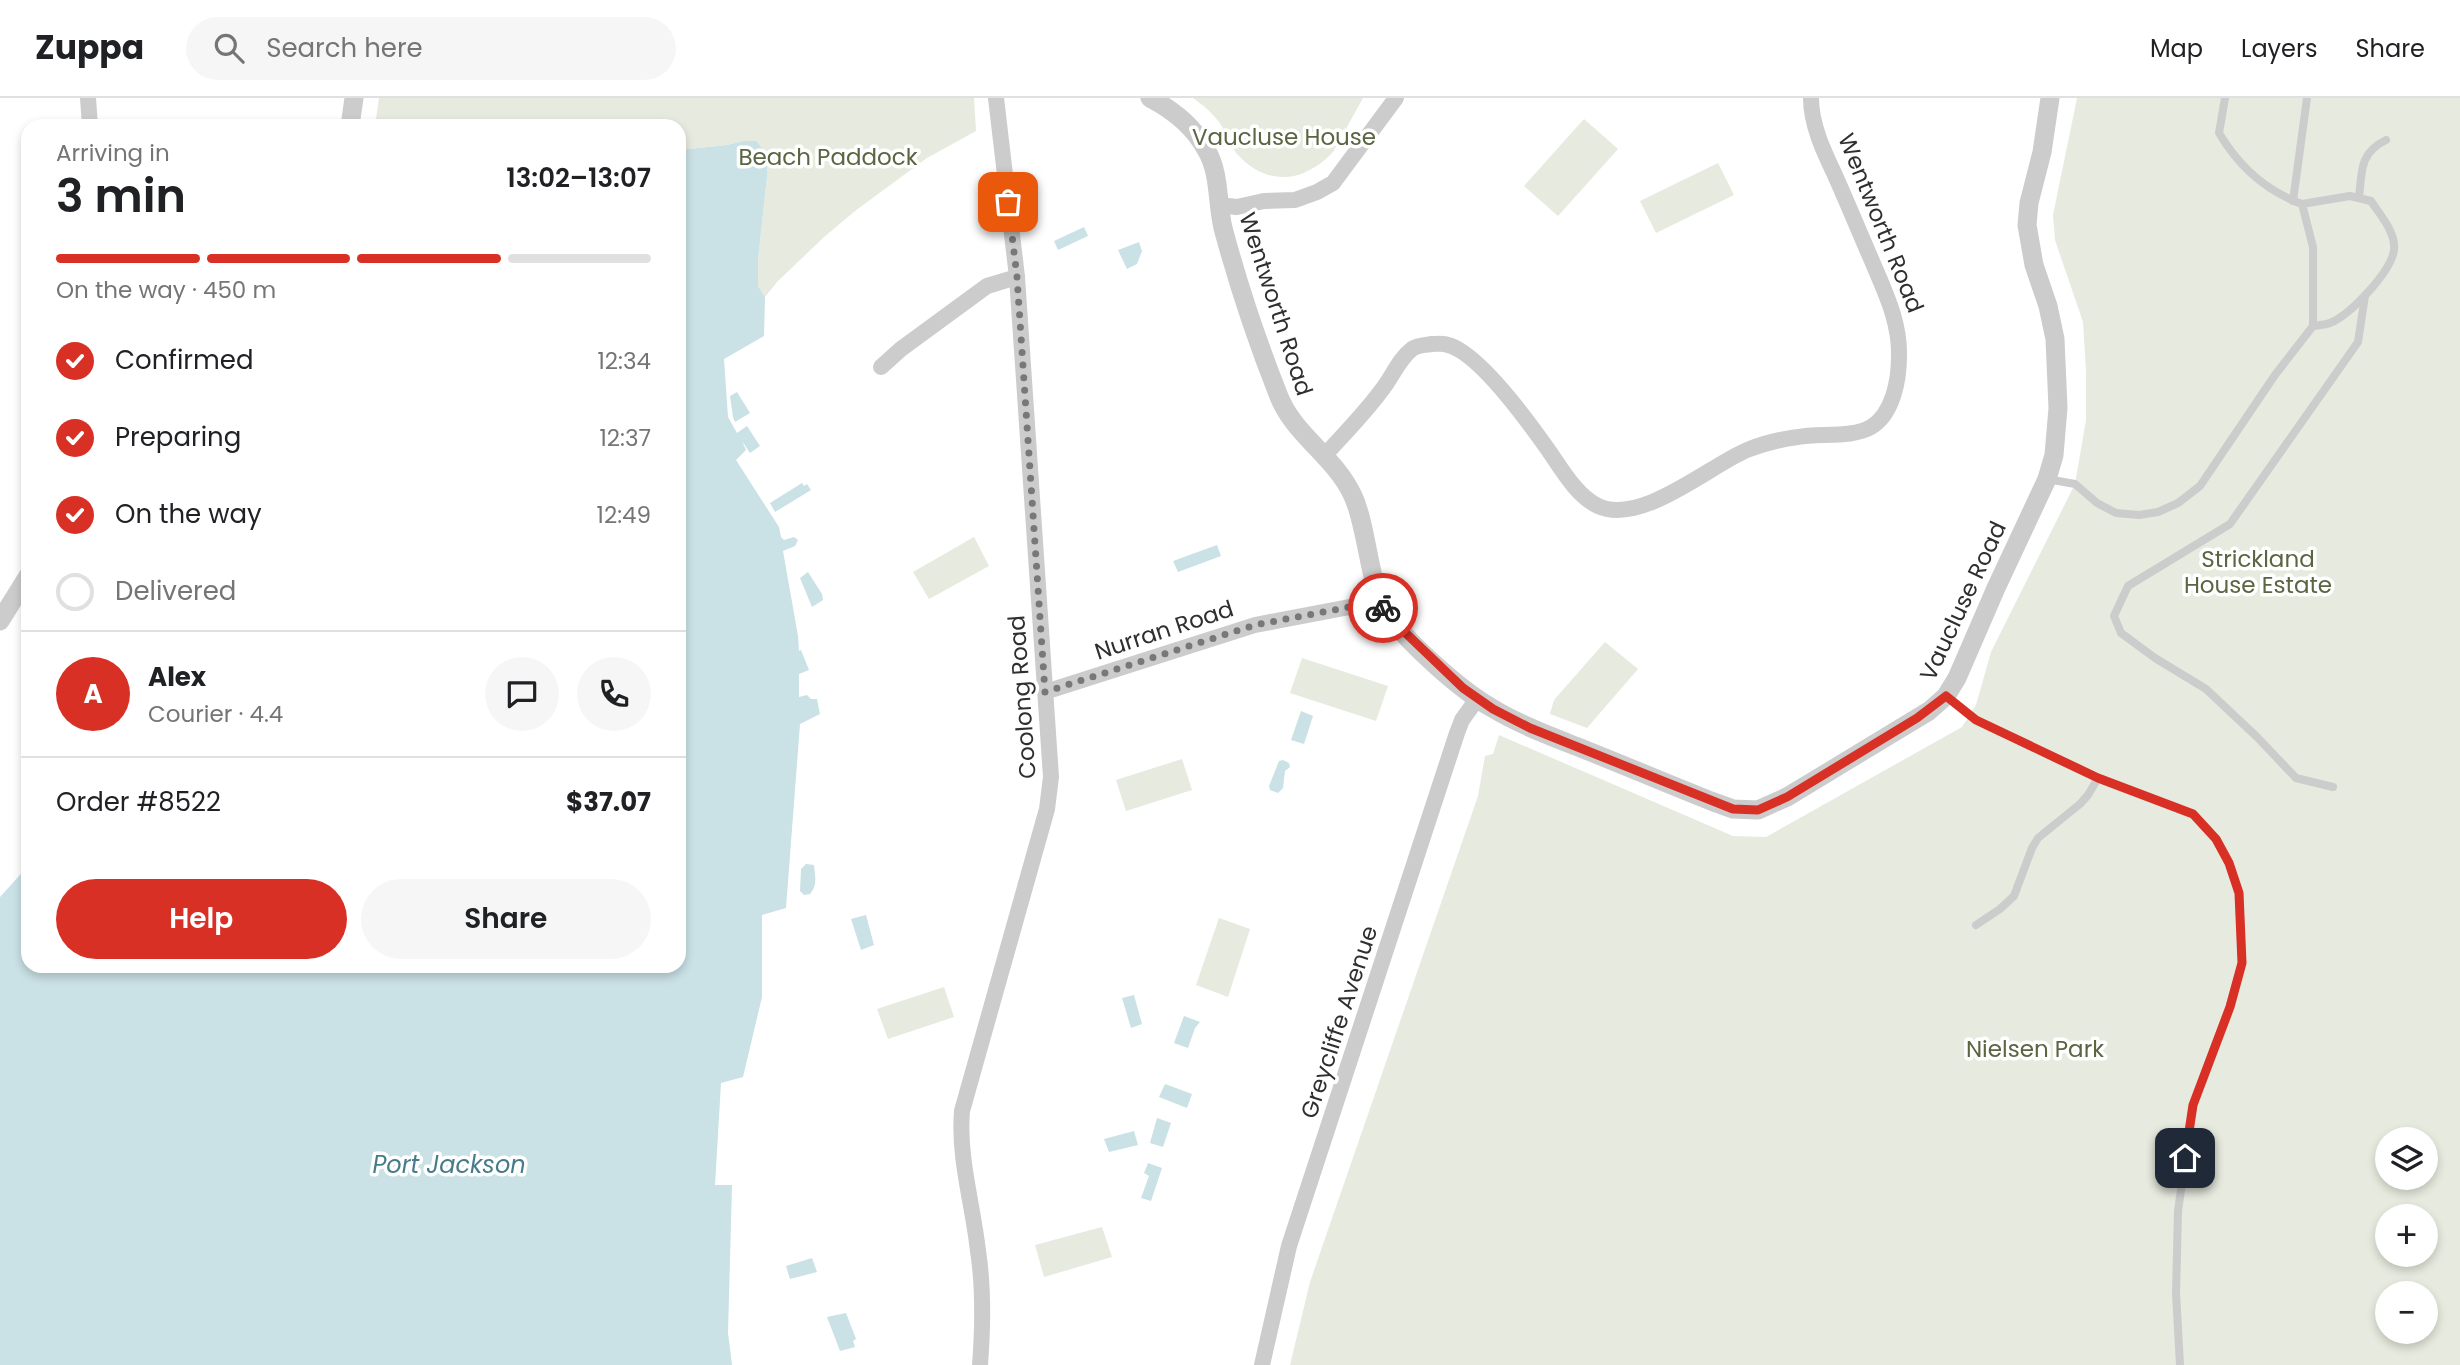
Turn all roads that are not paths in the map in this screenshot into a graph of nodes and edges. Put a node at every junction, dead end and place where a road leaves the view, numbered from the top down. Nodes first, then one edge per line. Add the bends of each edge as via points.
1 (88, 98) edge
2 (354, 98) edge
3 (996, 98) edge
4 (1150, 98) edge
5 (1396, 98) edge
6 (1811, 98) edge
7 (2050, 98) edge
8 (2225, 98) edge
9 (2307, 98) edge
10 (90, 119) edge
11 (351, 119) edge
12 (2386, 140) dead end
13 (2359, 198) junction
14 (2292, 201) junction
15 (2302, 204) junction
16 (1219, 205) junction
17 (1017, 277) junction
18 (2365, 296) junction
19 (2314, 326) junction
20 (881, 367) dead end
21 (1325, 455) junction
22 (2047, 480) junction
23 (21, 587) edge
24 (1381, 601) junction
25 (0, 621) edge
26 (1045, 692) junction
27 (1946, 696) junction
28 (1477, 699) junction
29 (2098, 778) junction
30 (2333, 787) dead end
31 (1976, 925) dead end
32 (980, 1365) edge
33 (1262, 1365) edge
34 (2180, 1365) edge

1 - 10 street
2 - 11 street
3 - 17 street, Coolong Road
4 - 16 street, Wentworth Road via 1177,116 1206,149 1214,167
5 - 16 street via 1333,183 1295,200
6 - 21 street, Wentworth Road via 1822,147 1889,300 1898,331 1896,387 1888,409 1872,427 1856,433 1798,437 1747,450 1675,493 1641,506 1613,510 1587,499 1509,398 1474,361 1448,345 1429,344 1414,347 1401,359 1369,407
7 - 22 street, Vaucluse Road via 2027,225 2053,328 2058,370 2056,434
8 - 14 lane via 2219,133 2232,155 2271,190
9 - 14 lane
12 - 13 lane via 2364,159
13 - 15 lane
13 - 18 lane via 2371,201 2392,234 2394,250
14 - 15 lane
15 - 19 lane via 2313,247
16 - 21 street, Wentworth Road via 1230,254 1278,396 1297,426
17 - 20 street via 987,286
17 - 26 street, Coolong Road
18 - 19 lane via 2332,322
18 - 30 lane via 2358,342 2230,524 2128,586 2114,616 2121,633 2206,689 2296,778
19 - 22 lane via 2200,486 2178,503 2158,512 2116,513 2075,484
21 - 24 street, Wentworth Road via 1341,473 1357,507
22 - 27 street, Vaucluse Road
23 - 25 street
24 - 26 street, Nurran Road via 1255,625
24 - 28 street, Wentworth Road via 1388,616 1411,640
26 - 32 street, Coolong Road via 1051,794 962,1111 961,1140 984,1310
27 - 28 street, Vaucluse Road via 1787,797 1746,811 1530,728
27 - 29 lane via 1976,720
28 - 33 street, Greycliffe Avenue via 1457,733 1293,1233
29 - 31 lane via 2080,804 2038,838 2014,896
29 - 34 lane via 2193,814 2216,839 2239,893 2242,963 2193,1105 2178,1211

